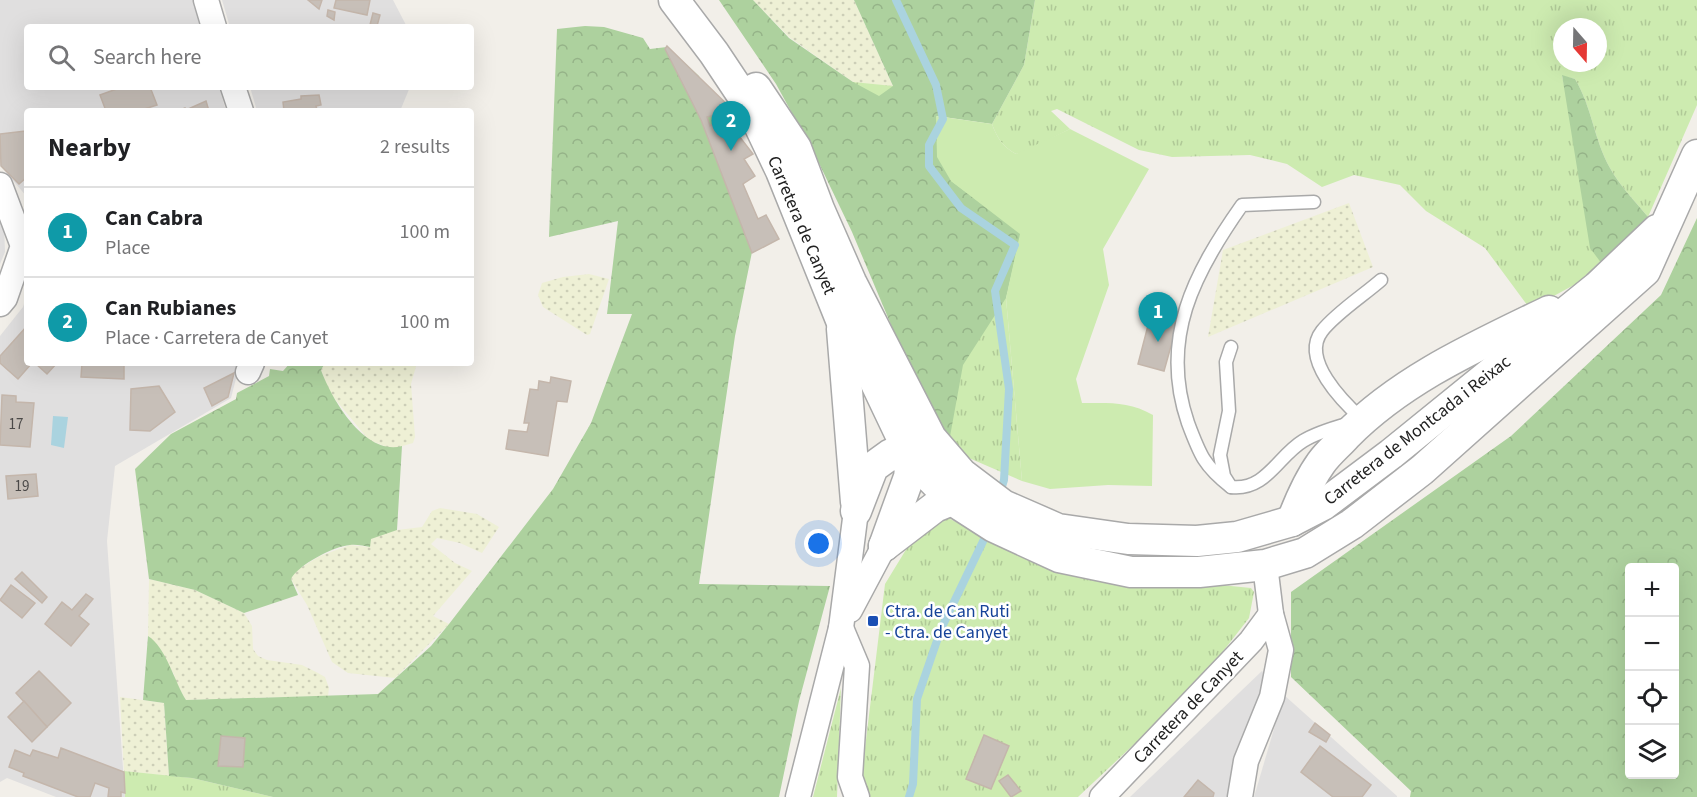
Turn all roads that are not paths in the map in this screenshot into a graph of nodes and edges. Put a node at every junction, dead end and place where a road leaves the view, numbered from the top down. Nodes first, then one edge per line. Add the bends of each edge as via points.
1 (206, 0) edge
2 (649, 0) edge
3 (674, 0) edge
4 (696, 0) edge
5 (213, 24) edge
6 (727, 74) junction
7 (234, 90) edge
8 (240, 108) edge
9 (1697, 155) edge
10 (0, 185) edge
11 (1314, 202) dead end
12 (1670, 218) junction
13 (1381, 280) dead end
14 (851, 282) junction
15 (1597, 287) junction
16 (0, 304) edge
17 (841, 320) junction
18 (1231, 347) dead end
19 (1517, 385) junction
20 (1363, 420) junction
21 (1391, 454) junction
22 (912, 459) junction
23 (957, 487) junction
24 (1231, 487) junction
25 (856, 511) junction
26 (1292, 521) junction
27 (1059, 543) junction
28 (884, 546) junction
29 (1265, 565) junction
30 (1270, 614) junction
31 (841, 628) junction
32 (798, 797) edge
33 (857, 797) edge
34 (1102, 797) edge
35 (1240, 797) edge

1 - 5 street
2 - 6 street via 668,13
3 - 6 street, Carretera de Canyet
4 - 14 street, Carretera de Canyet via 796,148
6 - 17 street, Carretera de Canyet via 752,110 781,171
7 - 8 street
9 - 12 street, Carretera de Montcada i Reixac
10 - 16 street via 24,246
11 - 24 lane via 1242,205 1212,247 1186,310 1176,357 1181,402 1209,469
12 - 15 street, Carretera de Montcada i Reixac
12 - 19 street, Carretera de Montcada i Reixac via 1645,271
13 - 20 lane via 1320,332 1315,352 1329,385
14 - 22 street via 863,330 914,434
14 - 23 street, Carretera de Montcada i Reixac
15 - 20 street via 1401,389
15 - 21 street, Carretera de Montcada i Reixac
17 - 22 street, Carretera de Canyet
17 - 25 street
18 - 24 lane via 1227,362 1229,411 1220,455 1224,476
19 - 21 street via 1420,449
19 - 29 street, Carretera de Montcada i Reixac via 1422,470 1352,524 1305,553
20 - 21 street
20 - 24 lane via 1302,441 1266,476 1244,489
20 - 26 street via 1322,461
21 - 26 street, Carretera de Montcada i Reixac via 1323,505
21 - 29 street via 1380,482 1319,531
22 - 23 street, Carretera de Montcada i Reixac
22 - 25 street via 891,454 873,467
22 - 28 street
23 - 27 street, Carretera de Montcada i Reixac via 994,527
23 - 28 street
25 - 31 street
26 - 27 street, Carretera de Montcada i Reixac via 1238,537 1197,541 1128,539 1087,546
27 - 29 street, Carretera de Montcada i Reixac via 1131,572 1199,572
28 - 31 street
29 - 30 street
30 - 34 street, Carretera de Canyet via 1251,641
30 - 35 street via 1281,650 1272,697 1246,761
31 - 32 street
31 - 33 street via 857,666 850,777

